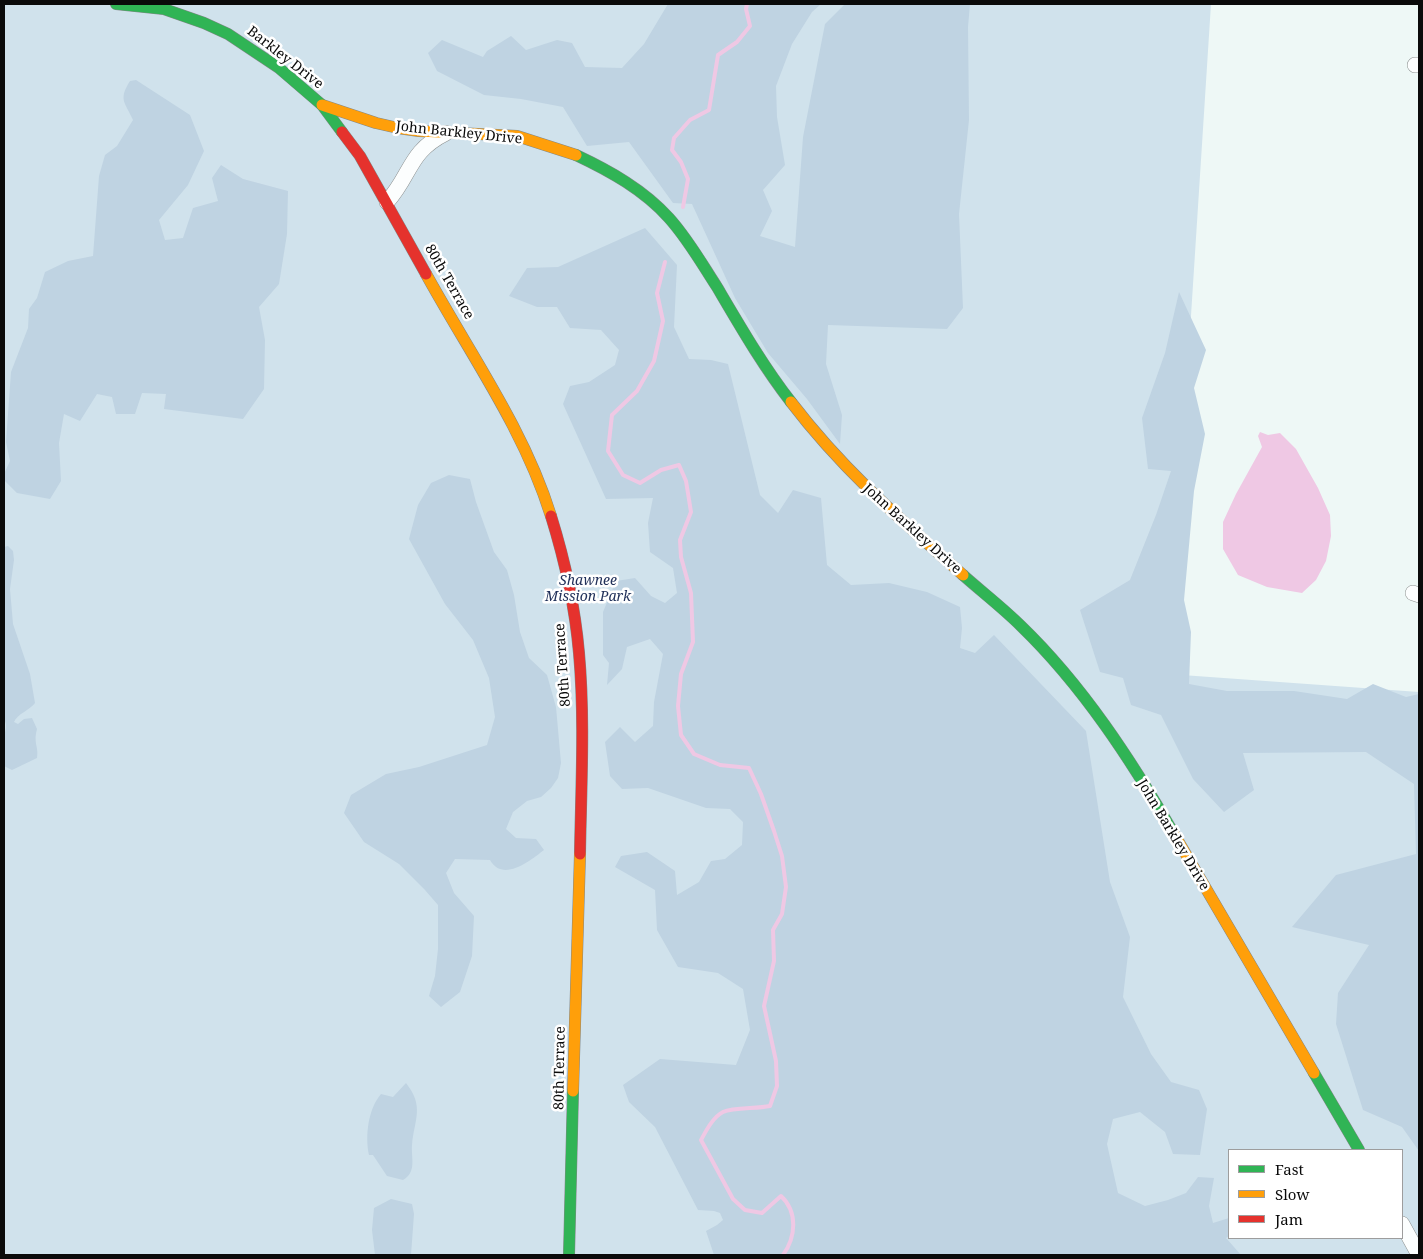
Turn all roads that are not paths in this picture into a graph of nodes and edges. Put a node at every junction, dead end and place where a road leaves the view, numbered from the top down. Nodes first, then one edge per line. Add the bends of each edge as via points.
1 (116, 4) edge
2 (322, 105) junction
3 (449, 132) junction
4 (386, 202) junction
5 (1357, 1149) edge
6 (1403, 1226) edge
7 (570, 1255) edge
8 (1419, 1255) edge

1 - 2 street, Barkley Drive via 164,9 228,34 279,68
2 - 3 street, John Barkley Drive via 398,128
2 - 4 street, 80th Terrace via 360,156
3 - 4 street via 421,150 398,189
3 - 5 street, John Barkley Drive via 517,136 572,153 610,172 644,195 669,218 695,252 775,381 810,427 890,512 1021,626 1102,721 1164,817
4 - 7 street, 80th Terrace via 529,456 562,550 571,594 580,676 582,768
6 - 8 street

